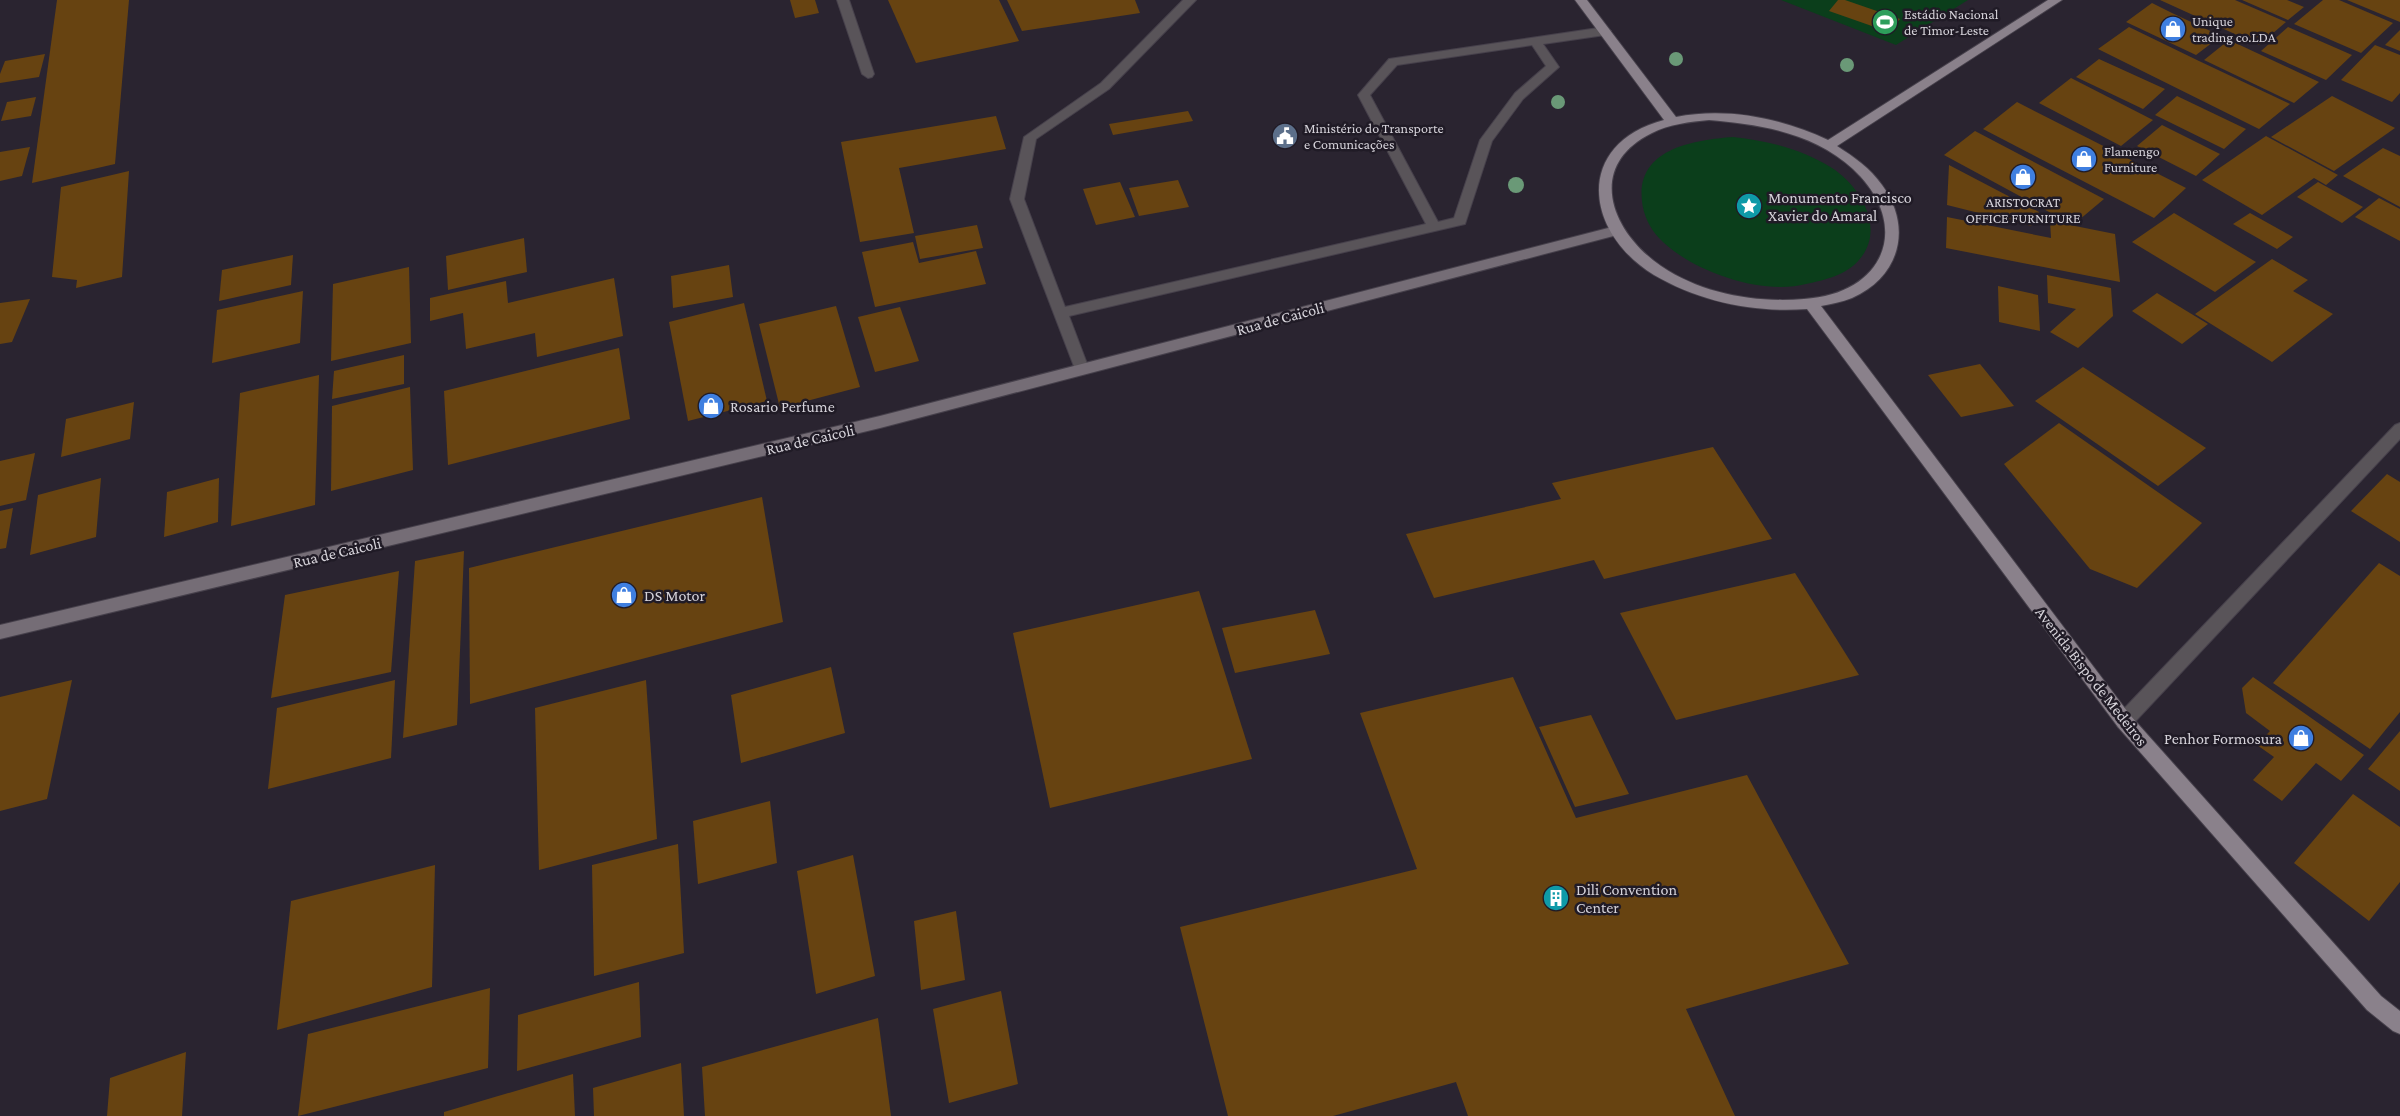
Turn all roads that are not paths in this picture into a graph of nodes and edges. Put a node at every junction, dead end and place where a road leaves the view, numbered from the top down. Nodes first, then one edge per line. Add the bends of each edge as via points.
1 (843, 0) edge
2 (1190, 0) edge
3 (1581, 0) edge
4 (2056, 0) edge
5 (1605, 31) junction
6 (1535, 41) junction
7 (868, 74) dead end
8 (1672, 121) junction
9 (1828, 146) junction
10 (1434, 227) junction
11 (1616, 231) junction
12 (1811, 303) junction
13 (1061, 313) junction
14 (1082, 369) junction
15 (2400, 429) edge
16 (0, 633) edge
17 (2124, 722) junction
18 (2400, 1024) edge

1 - 7 street
2 - 13 street via 1105,86 1030,137 1017,199
3 - 5 main road
4 - 9 main road
5 - 6 street
5 - 8 main road
6 - 10 street via 1553,67 1519,96 1486,140 1460,221
6 - 10 street via 1393,62 1364,95
8 - 9 main road via 1710,116 1750,119 1791,129
8 - 11 main road via 1640,134 1617,152 1604,175 1604,202
9 - 12 main road via 1860,168 1883,194 1894,222 1893,250 1877,274 1849,293
10 - 13 street
11 - 12 main road via 1641,258 1676,281 1720,297 1766,305
11 - 14 main road, Rua de Caicoli
12 - 17 main road, Avenida Bispo de Medeiros
13 - 14 street
14 - 16 main road, Rua de Caicoli via 880,422
15 - 17 street
17 - 18 main road, Avenida Bispo de Medeiros via 2374,1003

